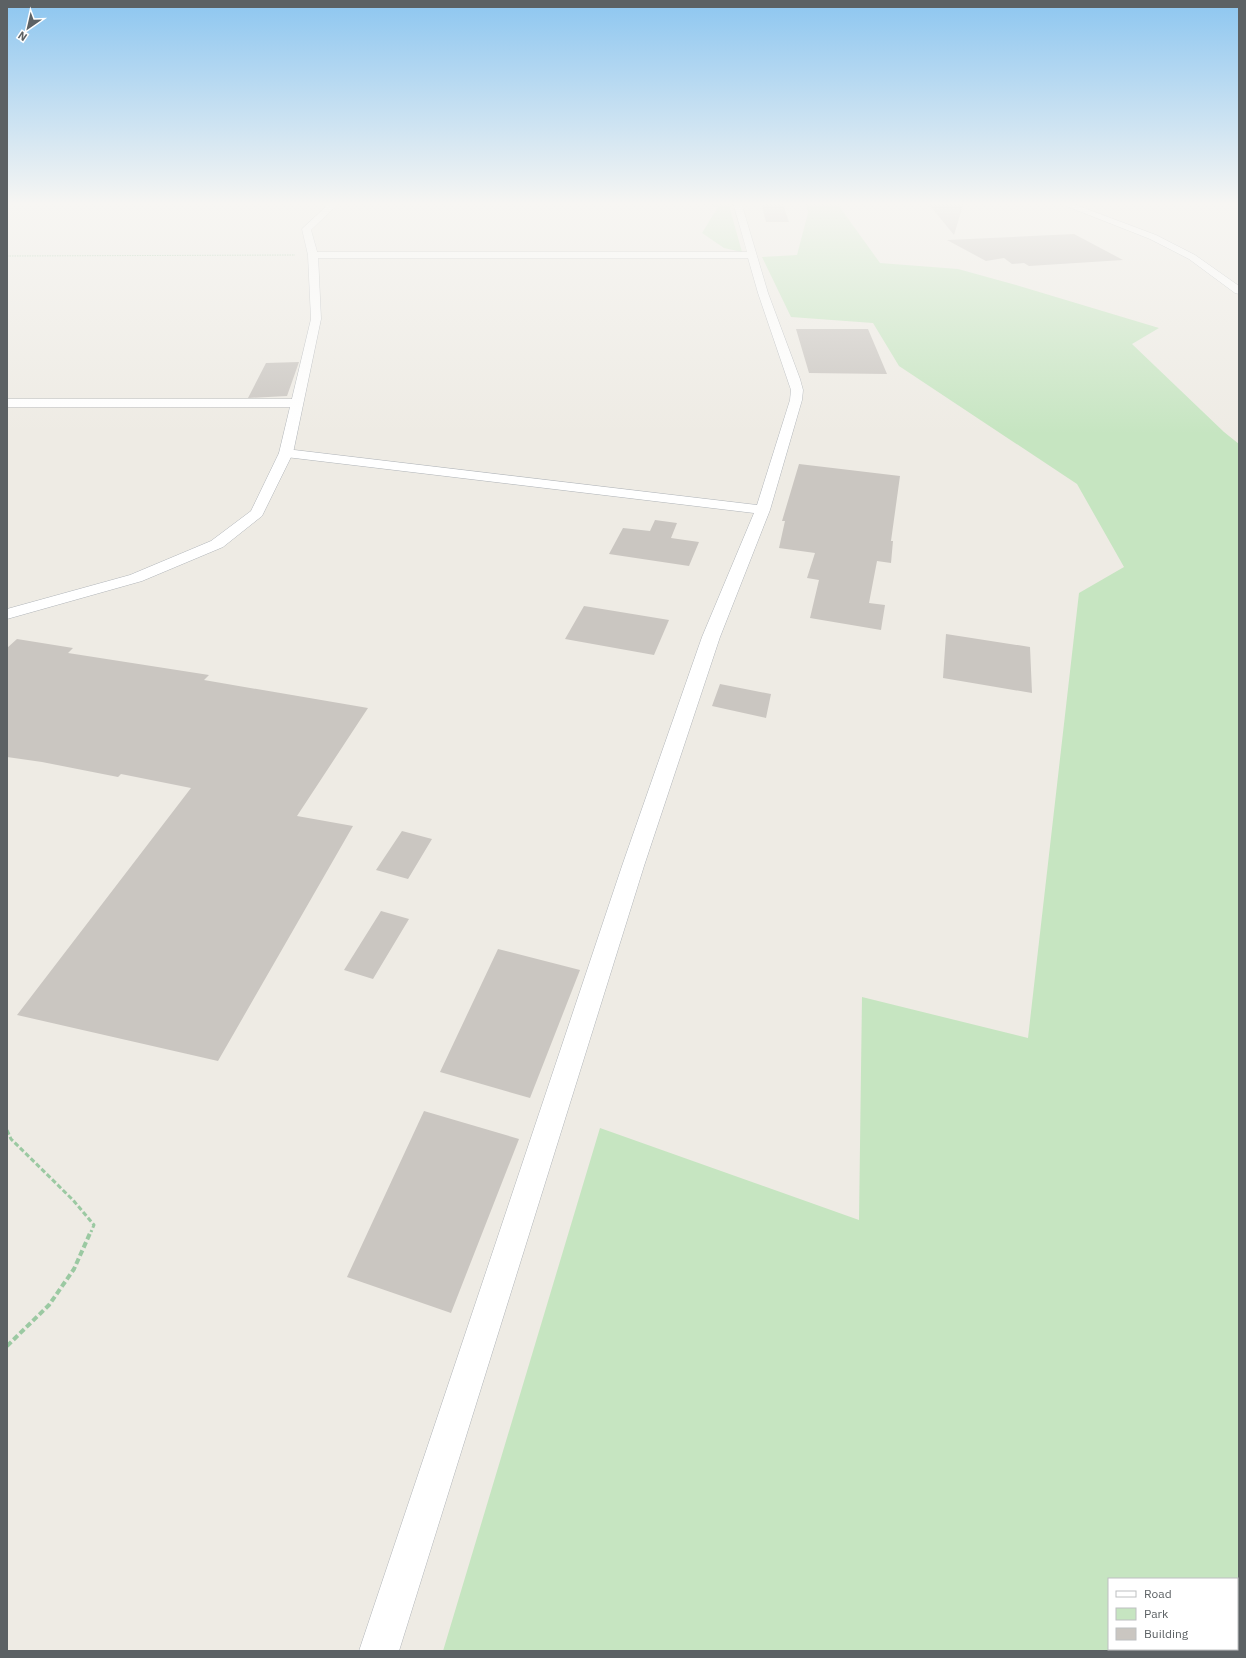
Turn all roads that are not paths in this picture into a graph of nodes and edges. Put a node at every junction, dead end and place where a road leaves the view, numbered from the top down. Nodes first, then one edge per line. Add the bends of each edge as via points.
1 (314, 279) edge
2 (759, 279) edge
3 (1223, 279) edge
4 (1239, 291) edge
5 (7, 403) edge
6 (296, 403) junction
7 (286, 453) junction
8 (763, 510) junction
9 (7, 614) edge
10 (379, 1651) edge

1 - 6 street via 316,319
2 - 8 street via 797,390
3 - 4 street
5 - 6 street
6 - 7 street
7 - 8 street
7 - 9 street via 257,513 217,544 136,578
8 - 10 street via 711,637

